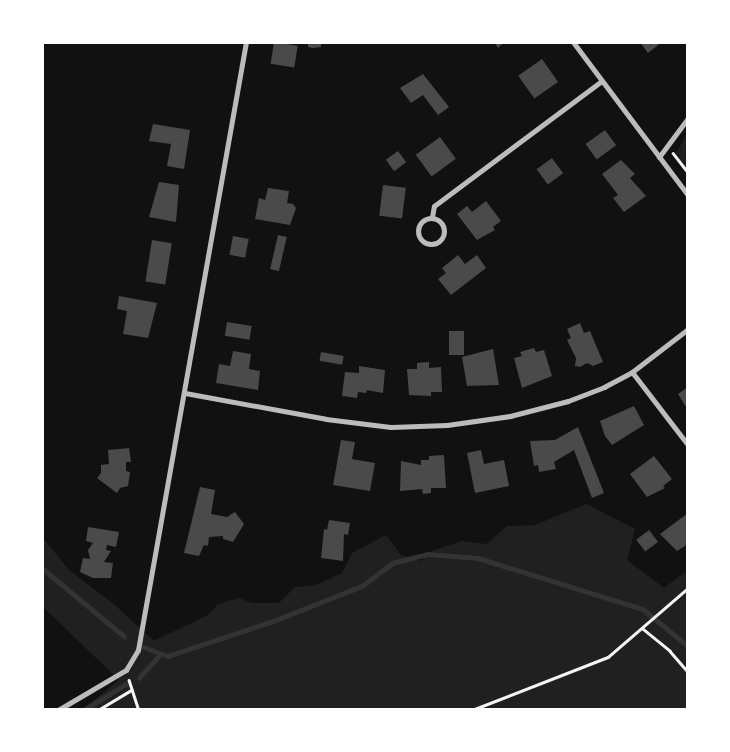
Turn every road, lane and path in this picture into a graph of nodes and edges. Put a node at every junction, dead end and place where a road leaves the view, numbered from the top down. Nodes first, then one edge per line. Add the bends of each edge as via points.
1 (246, 42) edge
2 (573, 42) edge
3 (602, 81) junction
4 (688, 118) edge
5 (669, 148) junction
6 (659, 157) junction
7 (688, 172) edge
8 (688, 195) edge
9 (432, 217) junction
10 (688, 329) edge
11 (632, 372) junction
12 (185, 393) junction
13 (688, 445) edge
14 (688, 588) edge
15 (643, 627) junction
16 (126, 670) junction
17 (688, 672) edge
18 (131, 690) junction
19 (58, 710) edge
20 (98, 710) edge
21 (139, 710) edge
22 (472, 710) edge

1 - 12 street
2 - 3 street
3 - 6 street
3 - 9 street via 434,206
4 - 5 street
5 - 6 street
5 - 7 path
6 - 8 street
9 - 9 street via 420,223 418,231 426,244 434,244 444,232 442,224
10 - 11 street
11 - 12 street via 568,401 510,416 420,428 326,419
11 - 13 street
12 - 16 street via 138,650
14 - 15 path
15 - 17 path
15 - 22 path via 608,656
16 - 18 path
16 - 19 street
18 - 20 path
18 - 21 path

